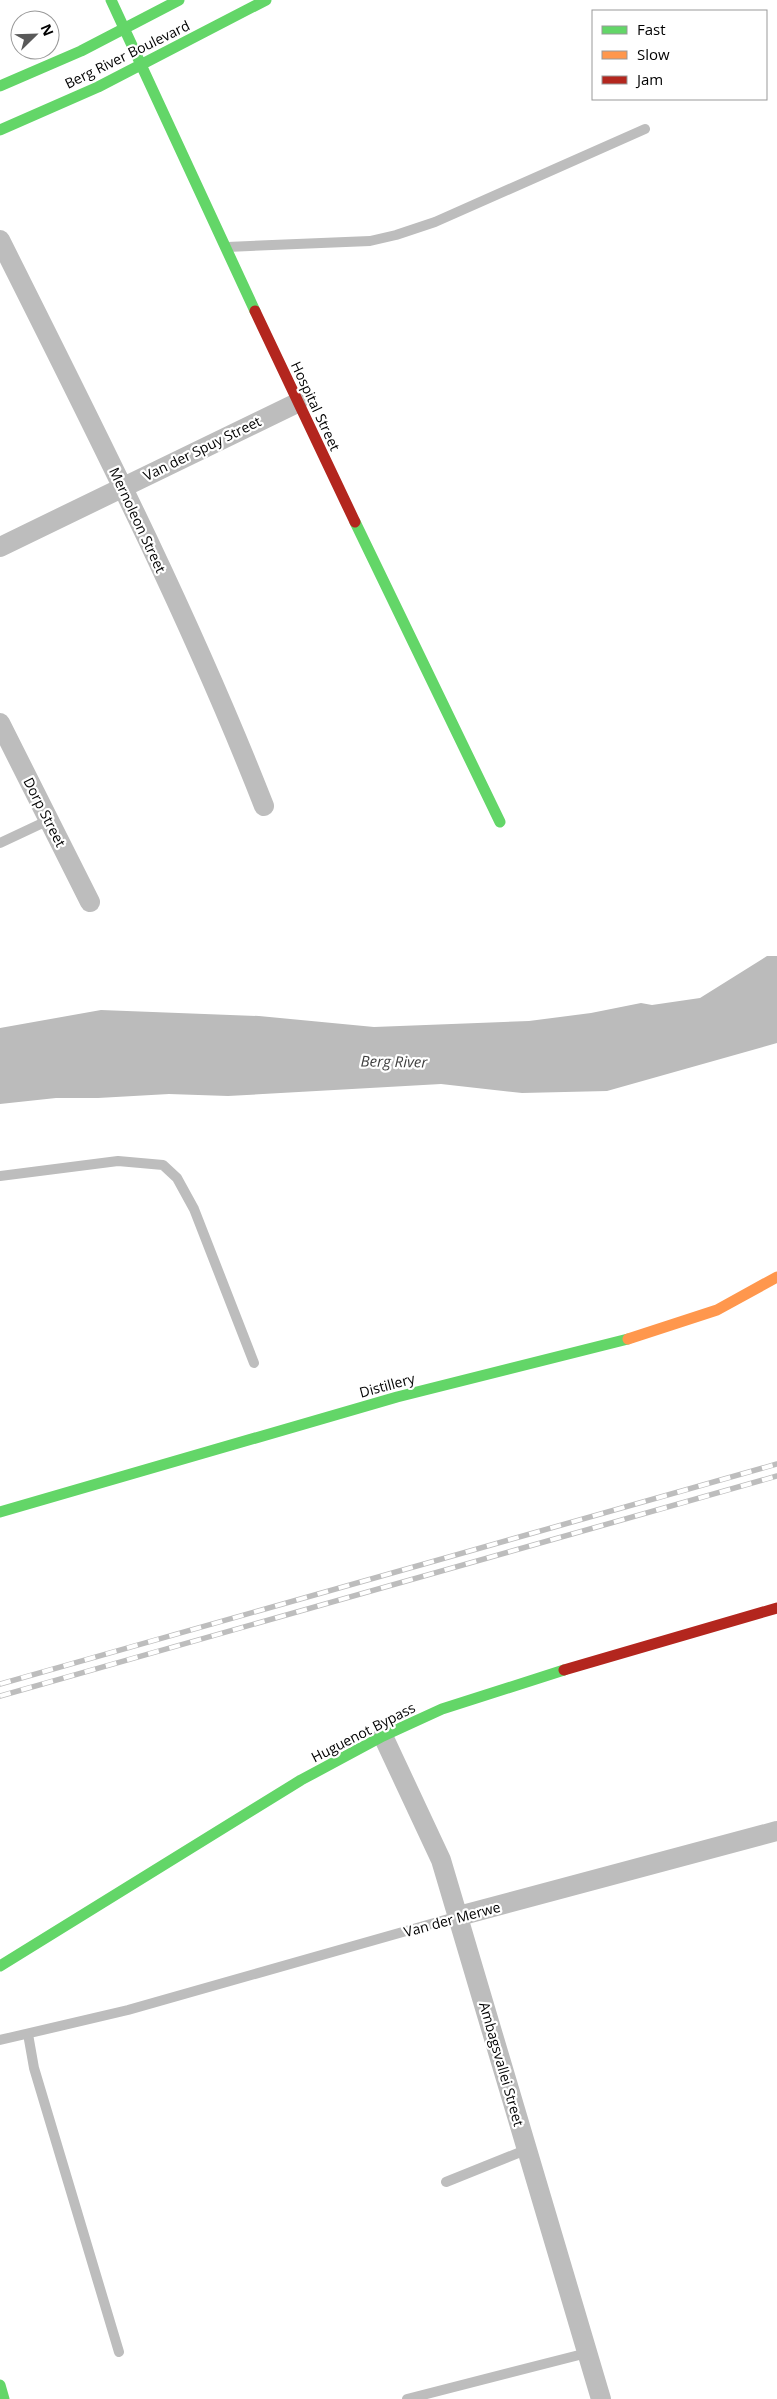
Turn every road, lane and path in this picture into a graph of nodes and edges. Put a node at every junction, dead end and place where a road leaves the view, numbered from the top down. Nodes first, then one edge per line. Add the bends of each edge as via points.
1 (110, 0) edge
2 (179, 0) edge
3 (266, 0) edge
4 (124, 29) junction
5 (142, 65) junction
6 (0, 86) edge
7 (644, 129) dead end
8 (0, 130) edge
9 (0, 240) edge
10 (226, 247) junction
11 (297, 403) junction
12 (123, 487) junction
13 (0, 547) edge
14 (0, 723) edge
15 (264, 806) dead end
16 (49, 820) junction
17 (500, 822) dead end
18 (0, 843) edge
19 (90, 902) dead end
20 (0, 1176) edge
21 (777, 1277) edge
22 (254, 1362) dead end
23 (0, 1512) edge
24 (777, 1608) edge
25 (384, 1736) junction
26 (777, 1831) edge
27 (459, 1916) junction
28 (0, 1966) edge
29 (28, 2034) junction
30 (0, 2040) edge
31 (528, 2149) junction
32 (446, 2182) dead end
33 (118, 2352) dead end
34 (587, 2353) junction
35 (0, 2385) edge
36 (4, 2399) edge
37 (406, 2399) edge
38 (601, 2399) edge

1 - 4 street, Hospital Street
2 - 4 street, Berg River Boulevard
3 - 5 street, Berg River Boulevard
4 - 5 street, Hospital Street
4 - 6 street, Berg River Boulevard
5 - 8 street, Berg River Boulevard
5 - 10 street, Hospital Street
7 - 10 lane via 435,222 396,235 370,241
9 - 12 street, Mernoleon Street
10 - 11 street, Hospital Street
11 - 12 street, Van der Spuy Street
11 - 17 street, Hospital Street
12 - 13 street, Van der Spuy Street
12 - 15 street, Mernoleon Street via 232,724
14 - 16 street, Dorp Street
16 - 18 lane
16 - 19 street, Dorp Street
20 - 22 lane via 118,1161 163,1165 177,1178 194,1209
21 - 23 street, Distillery via 717,1310 643,1336 397,1397
24 - 25 street, Huguenot Bypass via 588,1662 442,1709
25 - 27 street, Ambagsvallei Street via 441,1860
25 - 28 street, Huguenot Bypass via 301,1780
26 - 27 street, Van der Merwe
27 - 29 lane, Van der Merwe via 128,2010
27 - 31 street, Ambagsvallei Street
29 - 30 lane, Van der Merwe
29 - 33 lane via 34,2068
31 - 32 lane
31 - 34 street, Ambagsvallei Street
34 - 37 lane
34 - 38 street, Ambagsvallei Street
35 - 36 street

